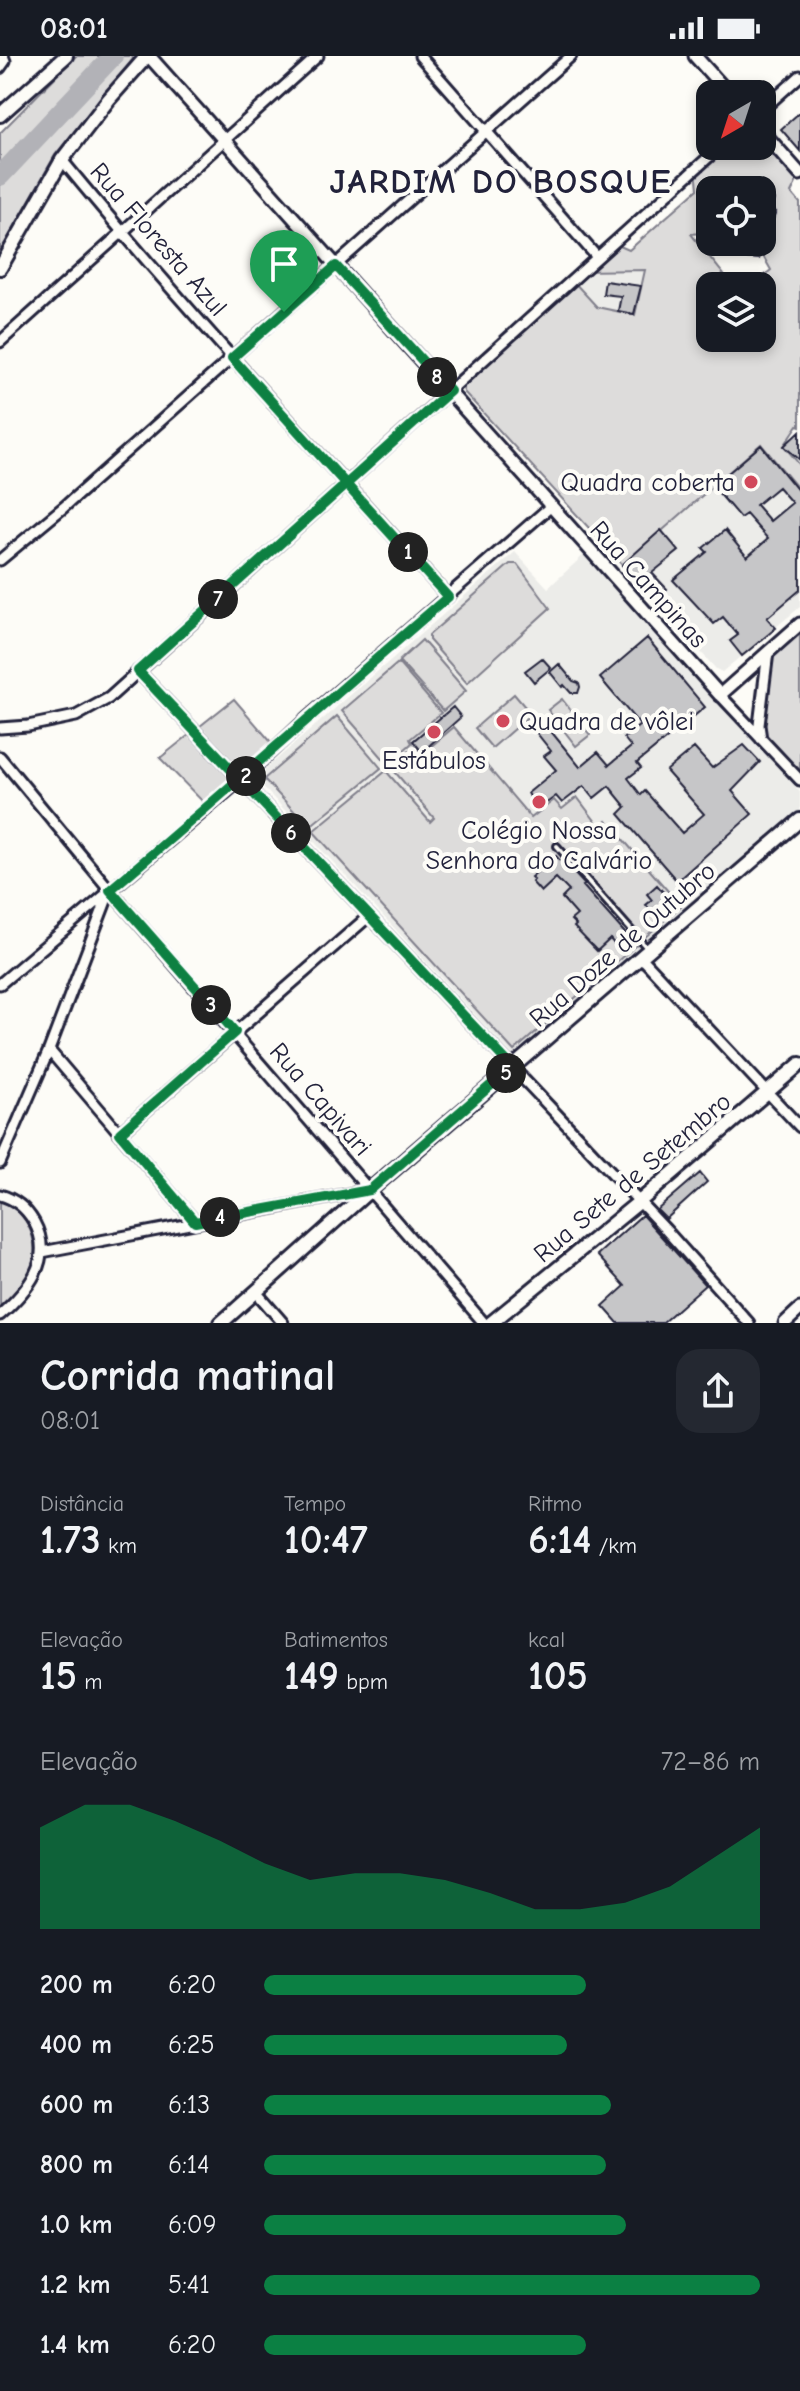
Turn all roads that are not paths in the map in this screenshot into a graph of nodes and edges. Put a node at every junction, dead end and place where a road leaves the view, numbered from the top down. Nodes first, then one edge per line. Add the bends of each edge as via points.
1 (66, 56) edge
2 (148, 56) edge
3 (318, 56) edge
4 (420, 56) edge
5 (571, 56) edge
6 (695, 56) edge
7 (800, 76) edge
8 (716, 80) edge
9 (776, 97) edge
10 (0, 115) edge
11 (486, 133) junction
12 (224, 140) junction
13 (776, 147) edge
14 (62, 160) junction
15 (705, 160) edge
16 (800, 174) edge
17 (123, 234) junction
18 (597, 257) junction
19 (336, 266) junction
20 (0, 268) edge
21 (0, 342) edge
22 (232, 358) junction
23 (450, 391) junction
24 (346, 483) junction
25 (550, 507) junction
26 (0, 560) edge
27 (448, 597) junction
28 (800, 624) edge
29 (768, 652) junction
30 (138, 671) junction
31 (720, 695) junction
32 (0, 728) edge
33 (761, 739) junction
34 (0, 757) edge
35 (241, 780) junction
36 (800, 780) edge
37 (800, 820) edge
38 (557, 846) dead end
39 (110, 890) junction
40 (369, 916) junction
41 (645, 954) junction
42 (0, 984) edge
43 (235, 1032) junction
44 (49, 1050) junction
45 (800, 1064) edge
46 (512, 1067) junction
47 (767, 1092) junction
48 (800, 1127) edge
49 (120, 1133) junction
50 (0, 1163) edge
51 (370, 1190) junction
52 (0, 1195) edge
53 (639, 1202) junction
54 (195, 1222) junction
55 (42, 1252) junction
56 (257, 1293) junction
57 (800, 1309) edge
58 (1, 1319) edge
59 (221, 1323) edge
60 (283, 1323) edge
61 (484, 1323) edge
62 (491, 1323) edge
63 (749, 1323) edge
64 (785, 1323) edge

1 - 10 main road
2 - 12 street, Rua Campinas
2 - 14 main road
3 - 12 street
4 - 11 street
5 - 11 street
6 - 8 street
7 - 9 street
11 - 18 street
11 - 19 street
12 - 17 street
12 - 19 street, Rua Campinas
13 - 16 street
14 - 17 street, Rua Floresta Azul
14 - 20 main road
15 - 18 street
17 - 21 street
17 - 22 street, Rua Floresta Azul
18 - 23 street
19 - 22 street
19 - 23 street, Rua Campinas
22 - 24 street, Rua Floresta Azul
22 - 26 street
23 - 24 street
23 - 25 street, Rua Campinas
24 - 27 street, Rua Floresta Azul
24 - 30 street
25 - 27 street
25 - 31 street, Rua Campinas
27 - 35 street
28 - 29 street
29 - 31 street
29 - 33 street
30 - 32 street via 109,698 76,716
30 - 35 street
31 - 33 street, Rua Campinas
33 - 36 street, Rua Campinas
34 - 39 street, Rua Capivari
35 - 39 street
35 - 40 street
37 - 41 main road, Rua Doze de Outubro
38 - 41 lane
39 - 42 street
39 - 43 street, Rua Capivari
39 - 44 street
40 - 43 street
40 - 46 street
41 - 46 main road, Rua Doze de Outubro
41 - 47 street
43 - 49 street
43 - 51 street, Rua Capivari
44 - 49 street
44 - 50 street
45 - 47 main road, Rua Sete de Setembro
46 - 51 main road, Rua Doze de Outubro
46 - 53 street
47 - 48 street
47 - 53 main road, Rua Sete de Setembro
49 - 54 street
51 - 54 street
51 - 56 main road, Rua Doze de Outubro
51 - 61 street, Rua Capivari
52 - 55 street via 28,1211 41,1234
53 - 62 main road, Rua Sete de Setembro
53 - 63 street
54 - 55 street
55 - 58 street via 31,1283
56 - 59 main road, Rua Doze de Outubro
56 - 60 street
57 - 64 street

